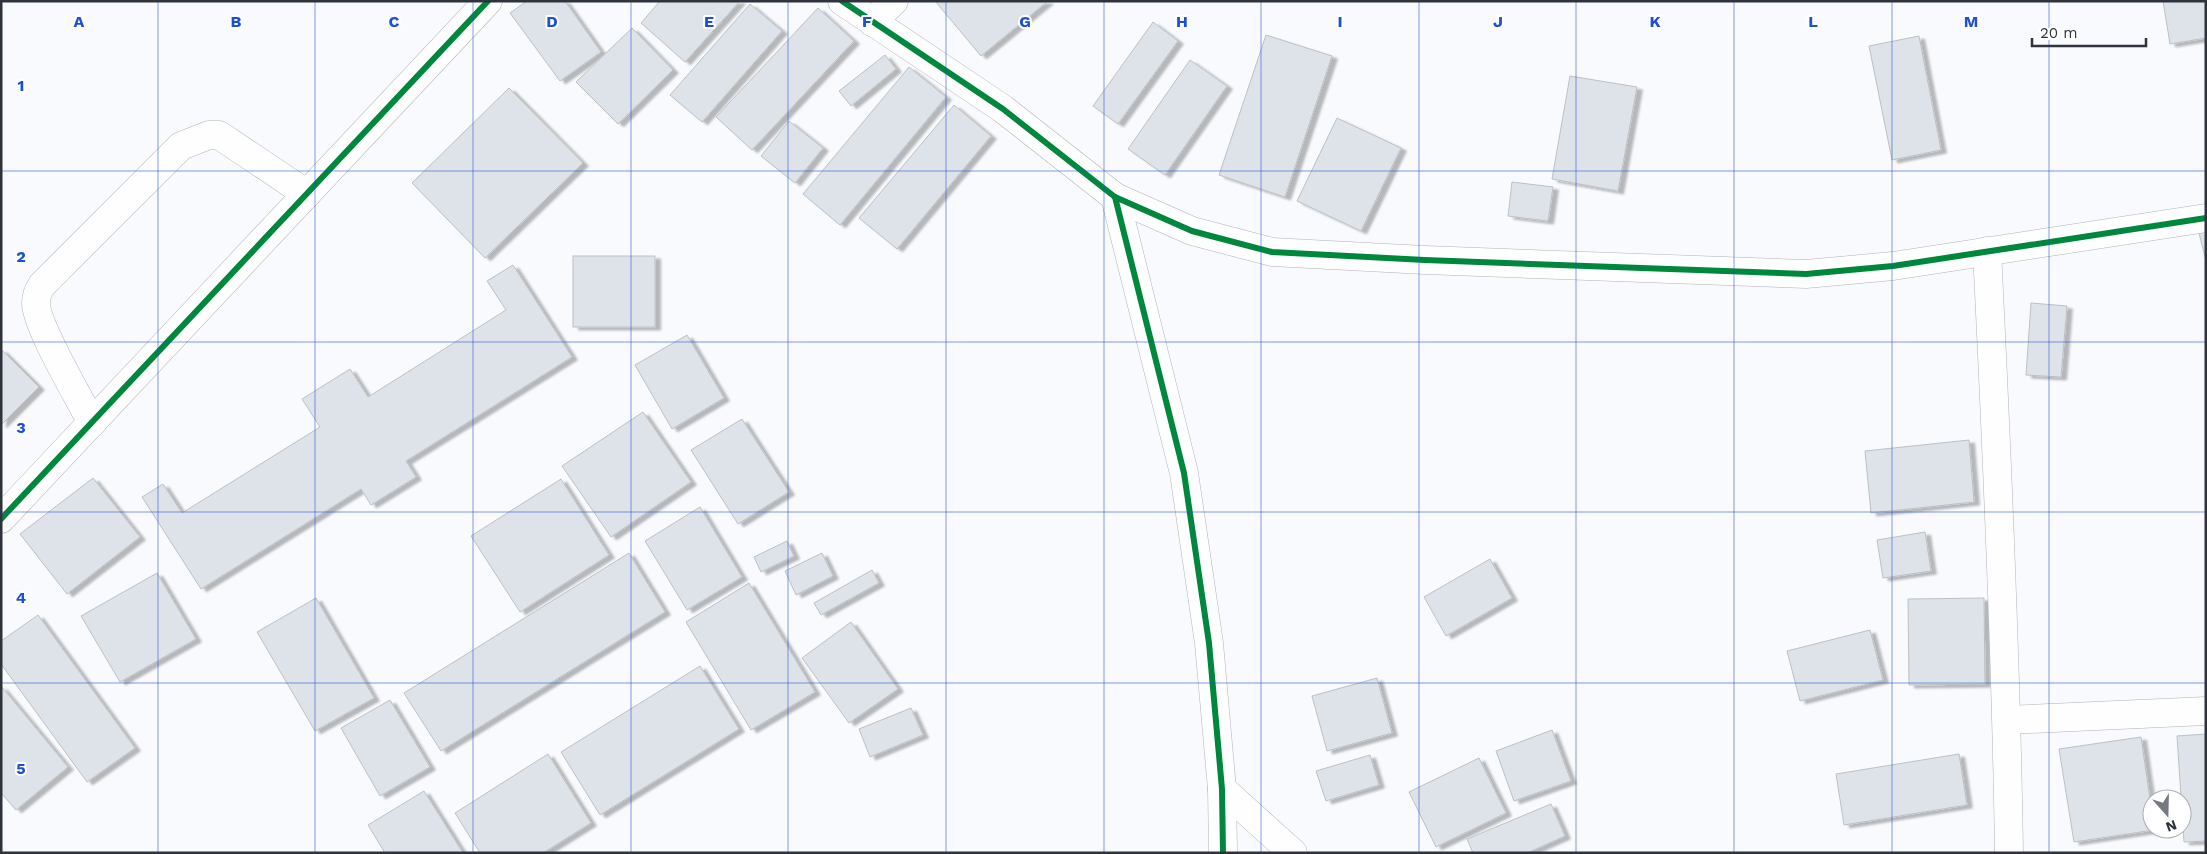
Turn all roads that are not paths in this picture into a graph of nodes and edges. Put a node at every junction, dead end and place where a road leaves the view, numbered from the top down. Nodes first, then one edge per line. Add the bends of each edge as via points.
1 (488, 1) edge
2 (842, 1) edge
3 (894, 1) edge
4 (872, 22) junction
5 (307, 194) junction
6 (1115, 197) junction
7 (2206, 218) edge
8 (1987, 251) junction
9 (92, 423) junction
10 (1, 519) edge
11 (2206, 711) edge
12 (2007, 720) junction
13 (1222, 789) junction
14 (1223, 853) edge
15 (1293, 853) edge
16 (2009, 853) edge

1 - 5 street
2 - 4 street
3 - 4 street
4 - 6 street via 1003,109
5 - 9 street
5 - 9 street via 219,135 209,135 181,146 42,285 36,295 41,322
6 - 8 street via 1192,231 1281,253 1806,274 1893,266
6 - 13 street via 1184,473 1209,643
7 - 8 street
8 - 12 street
9 - 10 street
11 - 12 street
12 - 16 street
13 - 14 street
13 - 15 street

